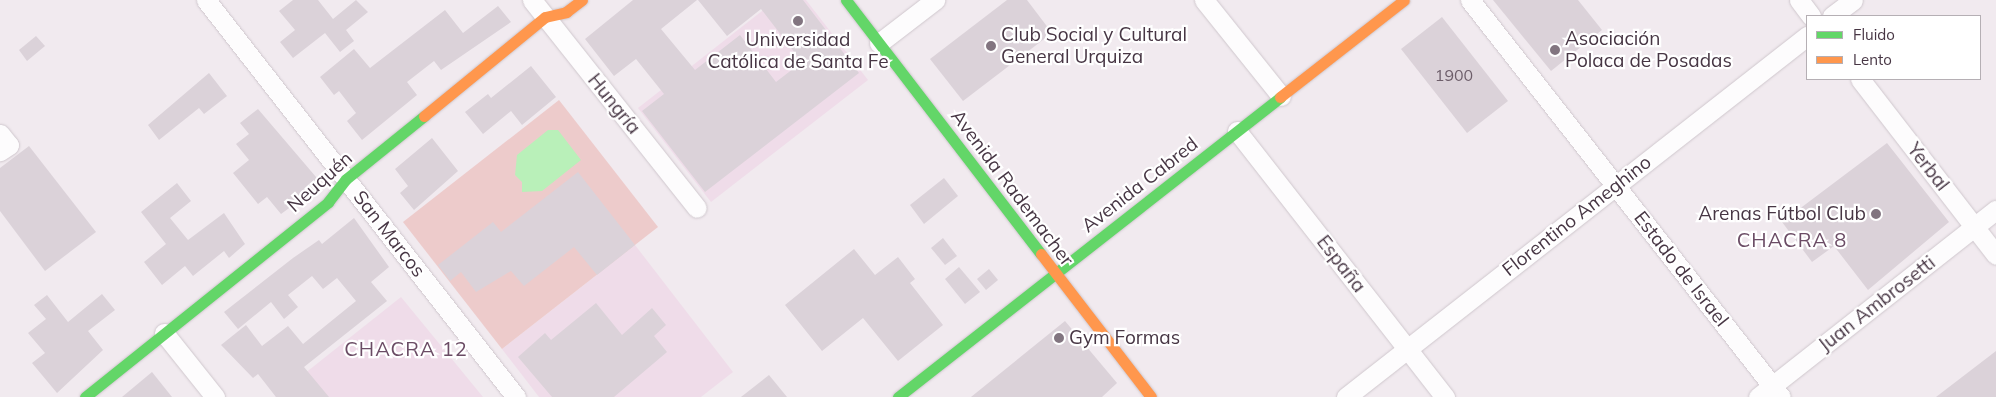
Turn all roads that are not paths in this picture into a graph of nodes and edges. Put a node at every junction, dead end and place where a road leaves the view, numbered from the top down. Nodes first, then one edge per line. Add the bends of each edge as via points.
1 (532, 0) edge
2 (582, 0) edge
3 (846, 0) edge
4 (935, 0) edge
5 (1204, 0) edge
6 (1404, 0) edge
7 (1470, 0) edge
8 (1799, 0) edge
9 (1853, 0) edge
10 (212, 2) edge
11 (1810, 15) edge
12 (1833, 15) edge
13 (545, 17) junction
14 (1806, 37) edge
15 (879, 43) junction
16 (1861, 80) edge
17 (1281, 96) junction
18 (1237, 131) junction
19 (346, 179) junction
20 (1616, 186) junction
21 (697, 208) dead end
22 (1996, 210) edge
23 (1974, 227) junction
24 (1996, 255) edge
25 (1055, 273) junction
26 (164, 333) junction
27 (1408, 349) junction
28 (1770, 393) edge
29 (85, 397) edge
30 (215, 397) edge
31 (516, 397) edge
32 (898, 397) edge
33 (1151, 397) edge
34 (1346, 397) edge
35 (1445, 397) edge

1 - 13 street, Hungría
2 - 13 main road, Neuquén via 566,12
3 - 15 main road, Avenida Rademacher
4 - 15 street
5 - 17 street
6 - 17 main road, Avenida Cabred
7 - 20 street, Estado de Israel
8 - 11 street
9 - 12 street
10 - 19 street, San Marcos
13 - 19 main road, Neuquén
13 - 21 street, Hungría
14 - 20 street, Florentino Ameghino
15 - 25 main road, Avenida Rademacher
16 - 23 street, Yerbal
17 - 18 main road, Avenida Cabred
18 - 25 main road, Avenida Cabred
18 - 27 street, España
19 - 26 main road, Neuquén via 328,202
19 - 31 street, San Marcos
20 - 27 street, Florentino Ameghino
20 - 28 street, Estado de Israel
22 - 23 street, Juan Ambrosetti
23 - 24 street, Yerbal
23 - 28 street, Juan Ambrosetti
25 - 32 main road, Avenida Cabred
25 - 33 main road, Avenida Rademacher
26 - 29 main road, Neuquén
26 - 30 street
27 - 34 street, Florentino Ameghino
27 - 35 street, España

